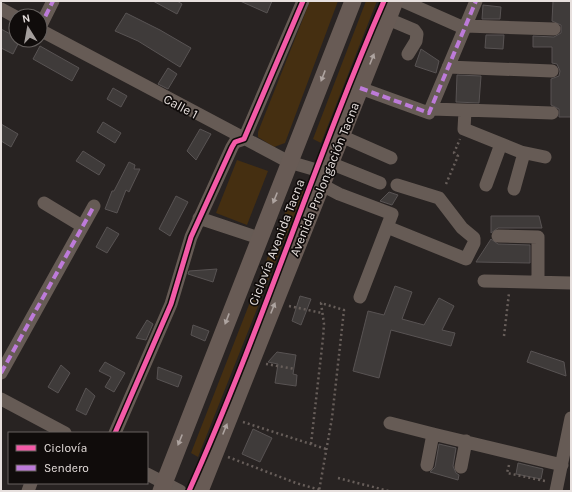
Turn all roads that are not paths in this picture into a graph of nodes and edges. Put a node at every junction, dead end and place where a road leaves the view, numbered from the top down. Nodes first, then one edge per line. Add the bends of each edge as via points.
1 (53, 1) edge
2 (304, 1) edge
3 (353, 1) edge
4 (395, 1) edge
5 (404, 1) edge
6 (476, 1) edge
7 (48, 11) edge
8 (388, 19) junction
9 (464, 27) junction
10 (554, 29) dead end
11 (48, 34) edge
12 (408, 54) dead end
13 (448, 67) junction
14 (552, 71) dead end
15 (360, 88) junction
16 (431, 109) junction
17 (465, 111) junction
18 (552, 113) dead end
19 (341, 136) junction
20 (244, 139) junction
21 (501, 144) junction
22 (524, 153) junction
23 (545, 157) dead end
24 (391, 158) dead end
25 (289, 162) junction
26 (326, 174) junction
27 (380, 183) dead end
28 (397, 185) dead end
29 (486, 185) dead end
30 (514, 188) dead end
31 (44, 203) dead end
32 (94, 206) dead end
33 (200, 218) junction
34 (82, 226) junction
35 (387, 227) junction
36 (498, 236) dead end
37 (259, 238) junction
38 (484, 281) dead end
39 (538, 281) junction
40 (571, 283) edge
41 (360, 297) dead end
42 (1, 373) edge
43 (1, 399) edge
44 (571, 418) edge
45 (390, 422) dead end
46 (52, 430) edge
47 (115, 432) edge
48 (433, 434) junction
49 (466, 442) junction
50 (565, 458) edge
51 (427, 466) dead end
52 (461, 467) dead end
53 (148, 475) edge
54 (162, 487) edge
55 (557, 487) edge
56 (180, 491) edge
57 (200, 491) edge

1 - 7 street
2 - 20 street
3 -> 25 main road
4 - 8 main road, Avenida Prolongación Tacna
5 - 9 street
6 - 9 street
8 - 12 street via 414,30 417,34
15 -> 8 main road, Avenida Prolongación Tacna
9 - 10 street
9 - 13 street
11 - 20 street, Calle 1
13 - 14 street
13 - 16 street
15 - 16 street via 429,113
15 - 19 main road, Avenida Prolongación Tacna
16 - 17 street
17 - 18 street
17 - 21 street via 464,129
19 - 24 street
19 - 26 main road, Avenida Prolongación Tacna
20 - 25 street, Calle 1
20 - 33 street via 235,142
21 - 22 street
21 - 29 street
22 - 23 street
22 - 30 street
25 - 26 street, Calle 1
25 -> 37 main road
26 - 27 street
26 - 35 street via 339,194 392,214
57 -> 26 main road, Avenida Prolongación Tacna
28 - 35 street via 439,198 462,228 474,238 474,243 466,259
31 - 34 street
32 - 34 street
33 - 37 street
33 - 47 street via 191,237 166,316
34 - 42 street
35 - 41 street
36 - 39 street via 538,237
37 -> 54 main road
38 - 39 street
39 - 40 street
43 - 46 street
44 - 50 street
45 - 48 street
48 - 49 street
48 - 51 street
49 - 50 street via 511,453
49 - 52 street
50 - 55 street
53 - 54 street
54 - 56 street

